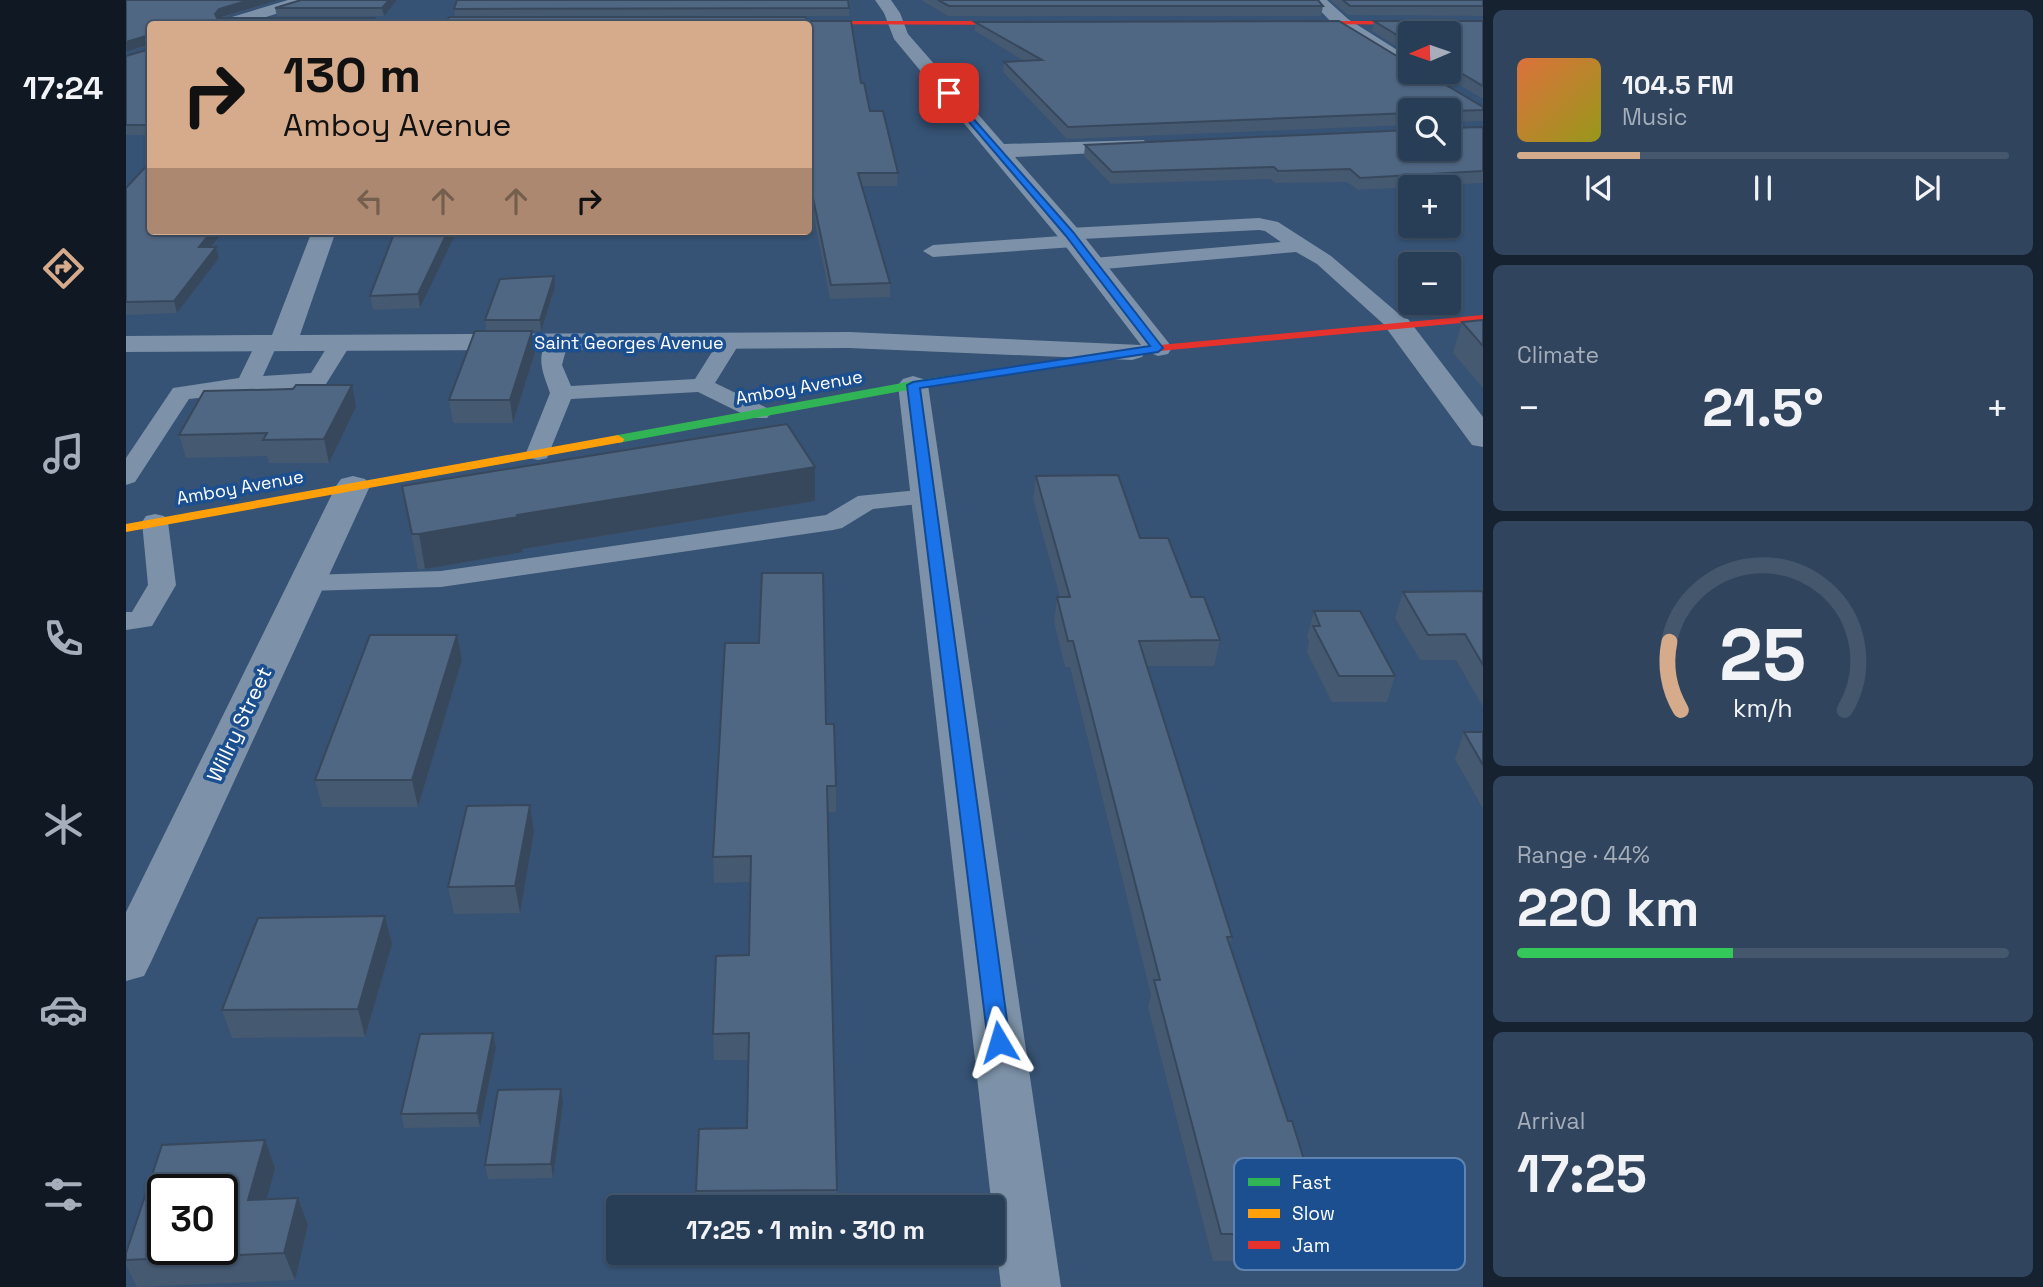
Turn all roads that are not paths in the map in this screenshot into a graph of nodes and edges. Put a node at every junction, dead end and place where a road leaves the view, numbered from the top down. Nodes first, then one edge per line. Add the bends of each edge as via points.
1 (305, 0) edge
2 (883, 0) edge
3 (1318, 0) edge
4 (245, 2) edge
5 (286, 6) junction
6 (238, 21) edge
7 (812, 23) edge
8 (895, 23) junction
9 (1046, 23) edge
10 (1279, 23) edge
11 (1342, 23) junction
12 (1483, 23) edge
13 (1398, 58) edge
14 (1163, 144) edge
15 (998, 151) junction
16 (322, 235) edge
17 (1071, 238) junction
18 (1299, 246) junction
19 (933, 251) dead end
20 (1093, 264) junction
21 (1483, 318) edge
22 (1398, 325) junction
23 (730, 341) junction
24 (557, 342) junction
25 (275, 343) junction
26 (126, 344) edge
27 (340, 344) junction
28 (1145, 349) junction
29 (248, 384) junction
30 (702, 385) junction
31 (913, 385) junction
32 (562, 393) junction
33 (759, 414) junction
34 (1483, 438) edge
35 (538, 453) junction
36 (126, 477) edge
37 (353, 486) junction
38 (928, 498) junction
39 (155, 522) junction
40 (126, 528) edge
41 (307, 583) junction
42 (126, 621) edge
43 (126, 962) edge
44 (1031, 1287) edge

1 - 5 street
2 - 8 street
3 - 11 street
4 - 5 street
5 - 6 street
7 - 8 main road
8 - 9 main road
8 - 15 street via 900,35
10 - 11 main road
11 - 12 main road
11 - 13 street
14 - 15 street
15 - 17 street
16 - 25 street
17 - 18 lane via 1259,224 1271,226
17 - 19 lane
17 - 20 street
18 - 20 lane
18 - 22 lane via 1324,260
20 - 28 street
21 - 22 main road, Amboy Avenue
22 - 28 main road, Amboy Avenue
22 - 34 street
23 - 24 street, Saint Georges Avenue
23 - 28 street, Saint Georges Avenue
23 - 30 lane
24 - 27 street, Saint Georges Avenue
24 - 32 lane via 551,365
25 - 26 street, Saint Georges Avenue
25 - 27 street, Saint Georges Avenue
25 - 29 lane
27 - 29 lane via 318,379
28 - 31 main road, Amboy Avenue
29 - 36 lane via 181,393
30 - 32 lane
30 - 33 lane
31 - 33 main road, Amboy Avenue
31 - 38 street
32 - 35 lane
33 - 35 main road, Amboy Avenue
35 - 37 main road, Amboy Avenue
37 - 39 main road, Amboy Avenue
37 - 41 street, Willry Street
38 - 41 lane via 867,502 834,523 441,579
38 - 44 street
39 - 40 main road, Amboy Avenue
39 - 42 lane via 162,585 142,620
41 - 43 street, Willry Street

